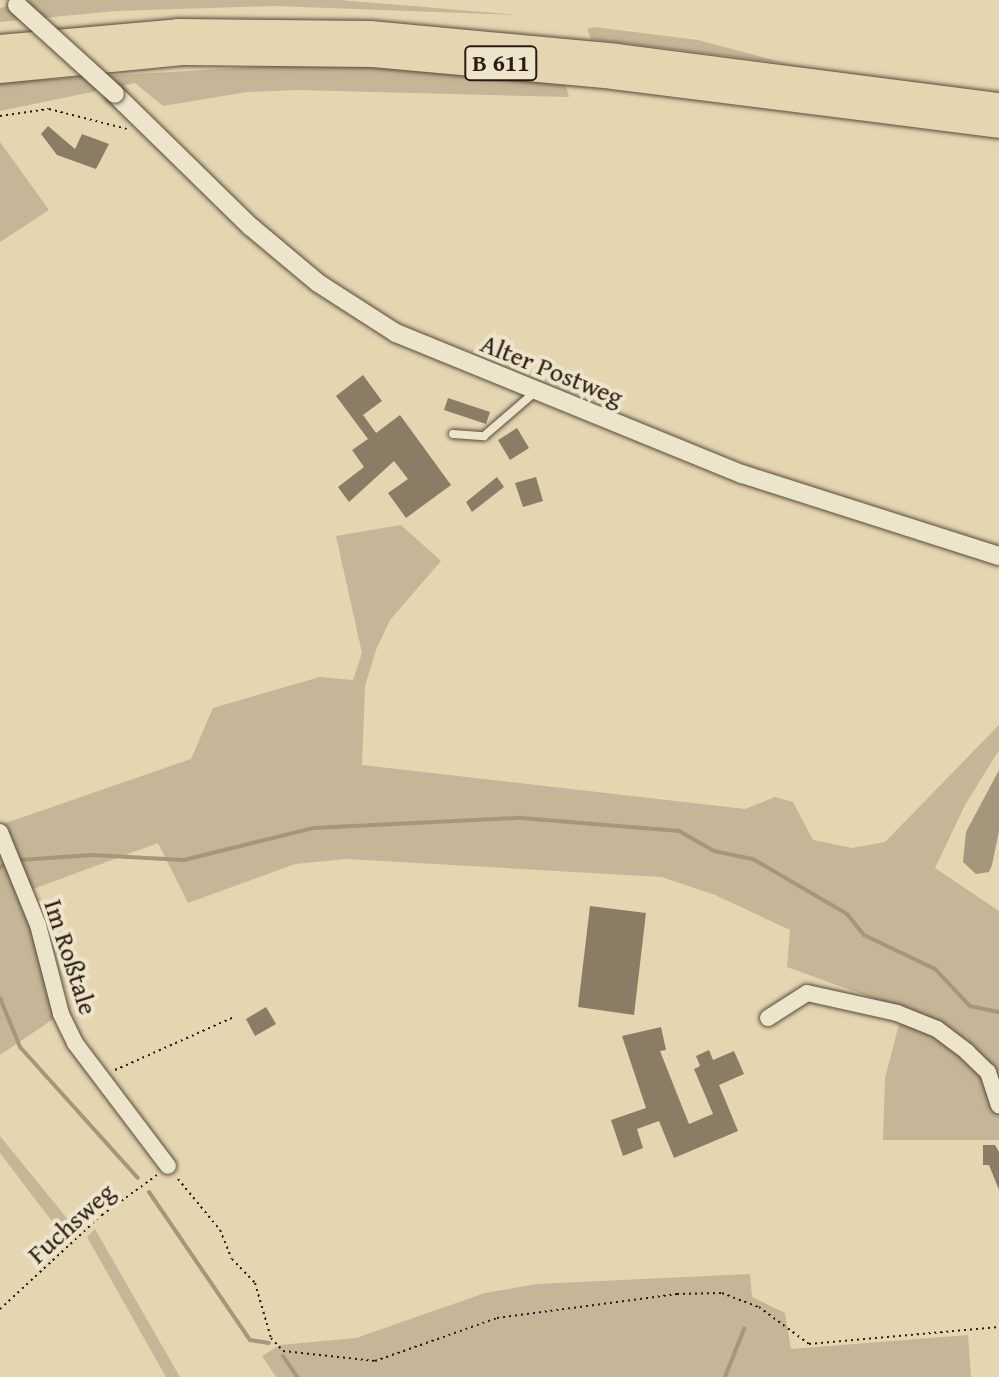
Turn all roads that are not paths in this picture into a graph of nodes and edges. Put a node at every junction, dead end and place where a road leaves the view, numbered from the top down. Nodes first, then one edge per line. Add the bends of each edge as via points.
1 (13, 3) edge
2 (0, 48) edge
3 (0, 70) edge
4 (999, 106) edge
5 (999, 125) edge
6 (535, 392) junction
7 (453, 434) dead end
8 (999, 556) edge
9 (0, 832) edge
10 (768, 1018) dead end
11 (999, 1105) edge
12 (168, 1166) road end

1 - 6 street, Alter Postweg, bridge via 318,283 396,333
2 - 4 highway, B 611 via 178,32 370,34 616,57
3 - 5 highway, B 611 via 182,52 373,54 613,76
6 - 7 lane via 484,436
6 - 8 street, Alter Postweg via 742,474
9 - 12 street, Im Roßtale via 38,925 61,1014 99,1077
10 - 11 street via 807,993 897,1013 937,1029 967,1052 988,1072

